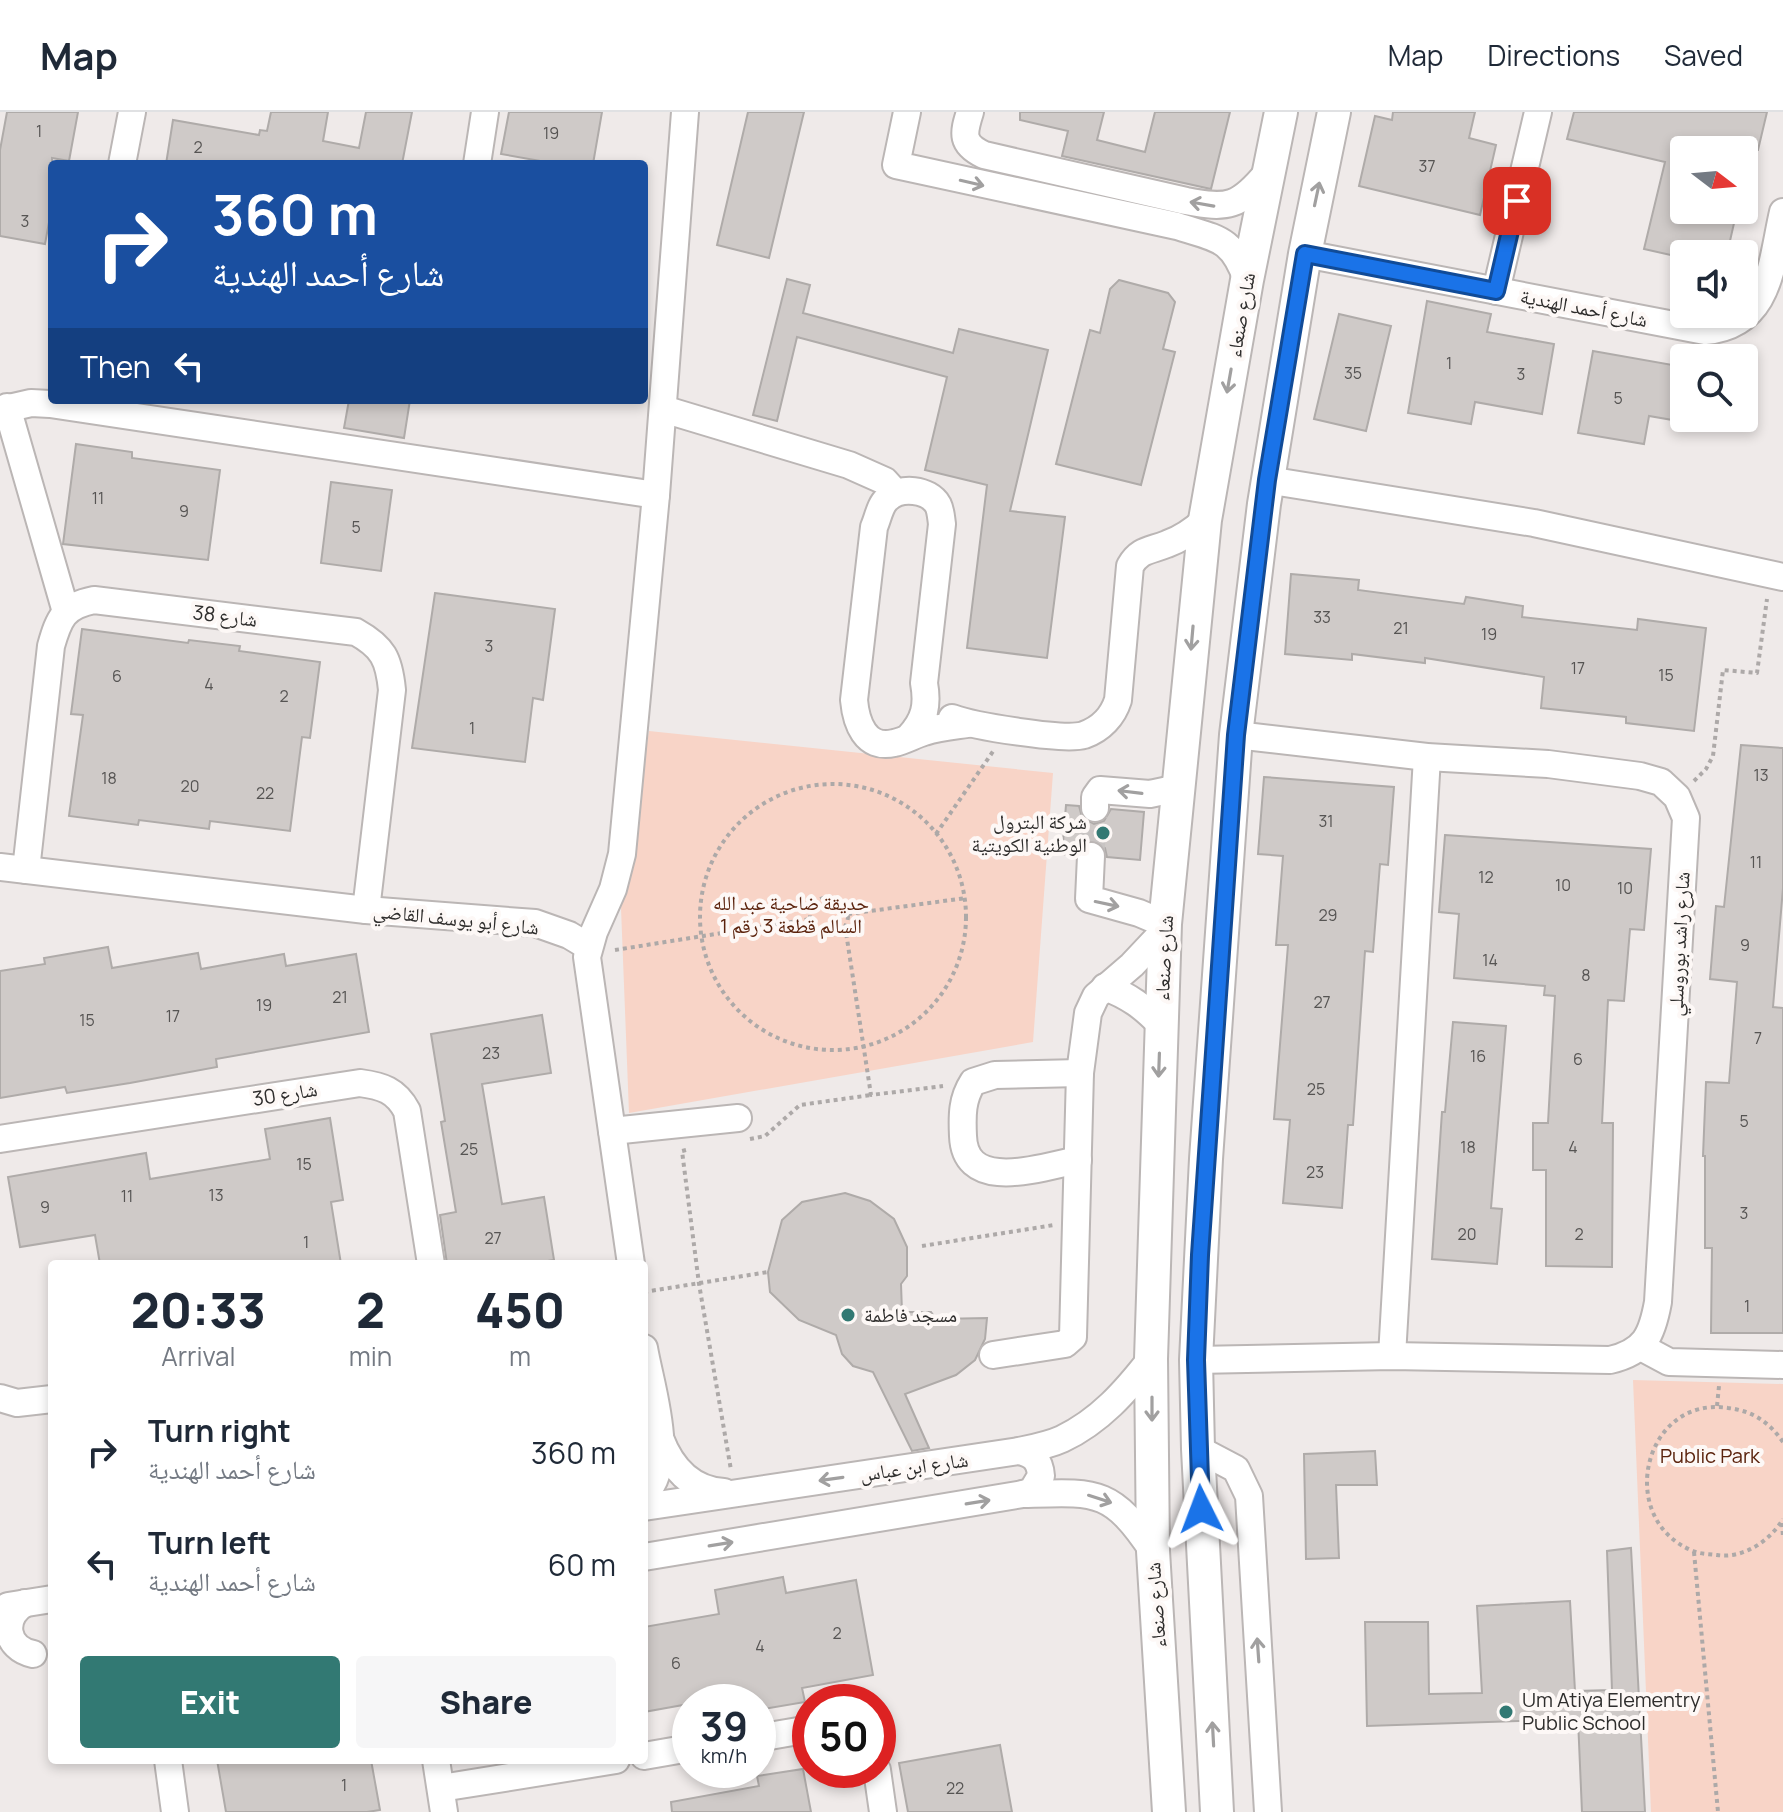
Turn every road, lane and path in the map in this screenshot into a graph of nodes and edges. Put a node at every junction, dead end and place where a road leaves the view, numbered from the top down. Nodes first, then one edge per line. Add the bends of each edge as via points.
1 (132, 112) edge
2 (485, 112) edge
3 (685, 112) edge
4 (907, 112) edge
5 (970, 112) edge
6 (1281, 112) edge
7 (1334, 112) edge
8 (1538, 112) edge
9 (123, 160) edge
10 (478, 160) edge
11 (1267, 173) junction
12 (1783, 212) edge
13 (1305, 254) junction
14 (1247, 280) junction
15 (1496, 291) junction
16 (48, 404) edge
17 (50, 404) edge
18 (3, 408) edge
19 (663, 409) junction
20 (1267, 480) junction
21 (895, 492) junction
22 (656, 495) junction
23 (1205, 520) junction
24 (1155, 549) junction
25 (1776, 576) edge
26 (1196, 588) junction
27 (66, 612) junction
28 (926, 694) junction
29 (967, 724) junction
30 (1007, 731) junction
31 (1236, 735) junction
32 (909, 737) junction
33 (1427, 757) junction
34 (1178, 788) junction
35 (1677, 797) junction
36 (1095, 808) dead end
37 (936, 834) junction
38 (1091, 856) tunnel mouth
39 (13, 869) edge
40 (966, 898) junction
41 (366, 910) junction
42 (848, 914) junction
43 (810, 919) junction
44 (845, 926) junction
45 (1165, 927) junction
46 (700, 935) junction
47 (589, 947) junction
48 (1105, 987) junction
49 (1161, 1025) junction
50 (865, 1046) junction
51 (1080, 1073) junction
52 (973, 1082) junction
53 (871, 1095) junction
54 (738, 1129) joint
55 (612, 1131) junction
56 (0, 1139) edge
57 (696, 1148) dead end
58 (1206, 1159) junction
59 (1078, 1160) junction
60 (1156, 1164) junction
61 (1076, 1221) junction
62 (922, 1246) dead end
63 (1153, 1252) junction
64 (1200, 1255) junction
65 (430, 1260) edge
66 (630, 1260) edge
67 (768, 1272) dead end
68 (699, 1284) junction
69 (648, 1291) edge
70 (1641, 1347) junction
71 (993, 1355) dead end
72 (1392, 1356) junction
73 (1151, 1359) junction
74 (1196, 1360) junction
75 (1783, 1365) edge
76 (648, 1370) edge
77 (0, 1398) edge
78 (48, 1399) edge
79 (660, 1437) junction
80 (1783, 1442) edge
81 (1198, 1449) junction
82 (1019, 1451) junction
83 (648, 1489) edge
84 (735, 1493) junction
85 (1023, 1494) junction
86 (648, 1506) edge
87 (1782, 1520) edge
88 (1783, 1537) edge
89 (1153, 1551) junction
90 (1694, 1552) junction
91 (648, 1556) edge
92 (48, 1600) edge
93 (12, 1605) edge
94 (43, 1653) edge
95 (0, 1659) edge
96 (672, 1751) edge
97 (648, 1755) edge
98 (169, 1764) edge
99 (437, 1764) edge
100 (599, 1764) edge
101 (880, 1788) edge
102 (443, 1800) edge
103 (175, 1812) edge
104 (883, 1812) edge
105 (1169, 1812) edge
106 (1217, 1812) edge
107 (1268, 1812) edge
108 (1718, 1812) edge

1 - 9 street
2 - 10 street
3 - 19 street
4 -> 14 street via 896,165 1215,238 1231,247
11 -> 5 street via 1252,191 1228,206 1214,207 984,155 970,149 965,137
6 - 11 main road, شارع صنعاء
13 -> 7 main road
8 - 15 street, شارع أحمد الهندية
11 - 14 main road, شارع صنعاء
12 - 15 street, شارع أحمد الهندية via 1756,306 1726,329 1705,331
13 - 15 street, شارع أحمد الهندية
13 - 20 main road
14 -> 23 main road, شارع صنعاء
16 - 18 street
17 - 22 street
18 - 27 street
19 - 21 street via 849,465 885,481
19 - 22 street
20 - 25 street via 1534,523
20 - 31 main road
21 - 28 street via 921,493 940,507
21 - 32 street via 884,501 874,527 855,719 862,732 884,744
22 - 47 street via 622,854
23 - 24 street via 1182,538
23 - 26 main road, شارع صنعاء
24 - 26 street via 1180,560
24 - 30 street via 1145,549 1130,566 1115,711 1081,736
25 - 35 path via 1757,673 1723,670 1713,756
26 -> 34 main road, شارع صنعاء
27 - 39 street via 51,646
27 - 41 street, شارع 38 via 94,600 356,632 373,641 390,670 392,690
28 - 29 street via 934,706
28 - 32 street via 924,718
29 - 30 street
29 - 32 street
30 - 37 path
31 - 33 street
31 - 58 main road
33 - 35 street via 1640,776 1661,782
33 - 72 street
34 -> 36 street via 1150,794 1100,790
34 - 45 main road, شارع صنعاء
35 - 70 street, شارع راشد بوروسلي via 1686,818 1658,1302 1654,1326
37 - 40 path via 952,854
37 - 46 path via 923,817 884,792 838,782 792,788 751,810 719,845 702,889
38 -> 45 street via 1089,899 1139,913
39 - 41 street, شارع أبو يوسف القاضي
40 - 42 path
40 - 50 path via 964,945 947,988 915,1023
41 - 47 street, شارع أبو يوسف القاضي via 535,923
42 - 43 path via 832,897 812,907
42 - 44 path
43 - 44 path via 825,935 837,934
43 - 46 path
44 - 50 path
45 - 48 street
45 - 49 main road, شارع صنعاء
46 - 47 path via 598,953
46 - 50 path via 714,980 743,1017 782,1042 828,1051
47 - 55 street
48 - 49 street via 1146,1008
48 - 51 street via 1088,1013
49 -> 60 main road, شارع صنعاء
50 - 53 path
51 - 52 street via 995,1075
51 - 59 street
52 - 53 path
52 - 59 street via 964,1097 962,1121 963,1144 972,1162 996,1172
53 - 54 path via 800,1105 765,1136
54 - 55 street
55 - 66 street
56 - 65 street, شارع 30 via 360,1083 377,1085 392,1091 407,1111
57 - 68 path via 682,1151
58 - 60 main road via 1190,1186 1175,1188 1161,1179
58 - 64 main road
59 - 61 street
60 - 63 main road, شارع صنعاء
61 - 62 path
61 - 71 street via 1073,1337 1065,1344
63 - 64 main road via 1167,1235 1178,1233 1197,1244
63 - 73 main road, شارع صنعاء
64 - 74 main road
67 - 68 path
68 - 69 path
68 - 84 path
70 - 72 street via 1610,1360
70 - 75 street via 1669,1362
72 - 74 street
73 - 82 street, شارع ابن عباس via 1099,1417 1061,1440
73 -> 89 main road, شارع صنعاء
74 - 81 main road
76 - 79 street
77 - 78 street via 17,1403
79 - 83 street via 658,1474
79 - 84 street via 667,1456 696,1485
80 - 90 path via 1771,1426 1746,1410 1717,1406 1689,1413 1665,1430 1650,1455 1645,1484 1652,1513 1669,1537
106 -> 81 main road
107 -> 81 street via 1249,1496 1236,1469
82 -> 84 street, شارع ابن عباس
82 - 85 street via 1041,1466 1038,1484
84 - 86 street, شارع ابن عباس
85 -> 89 street via 1081,1494 1109,1500
91 -> 85 street
87 - 88 path
87 - 90 path via 1751,1550 1723,1556
89 - 105 main road, شارع صنعاء
90 - 108 path
92 - 93 street
93 - 94 street via 16,1608 9,1637 15,1646
94 - 95 street
96 - 97 street
98 - 103 street
99 - 102 street
100 - 102 street
101 - 104 street

